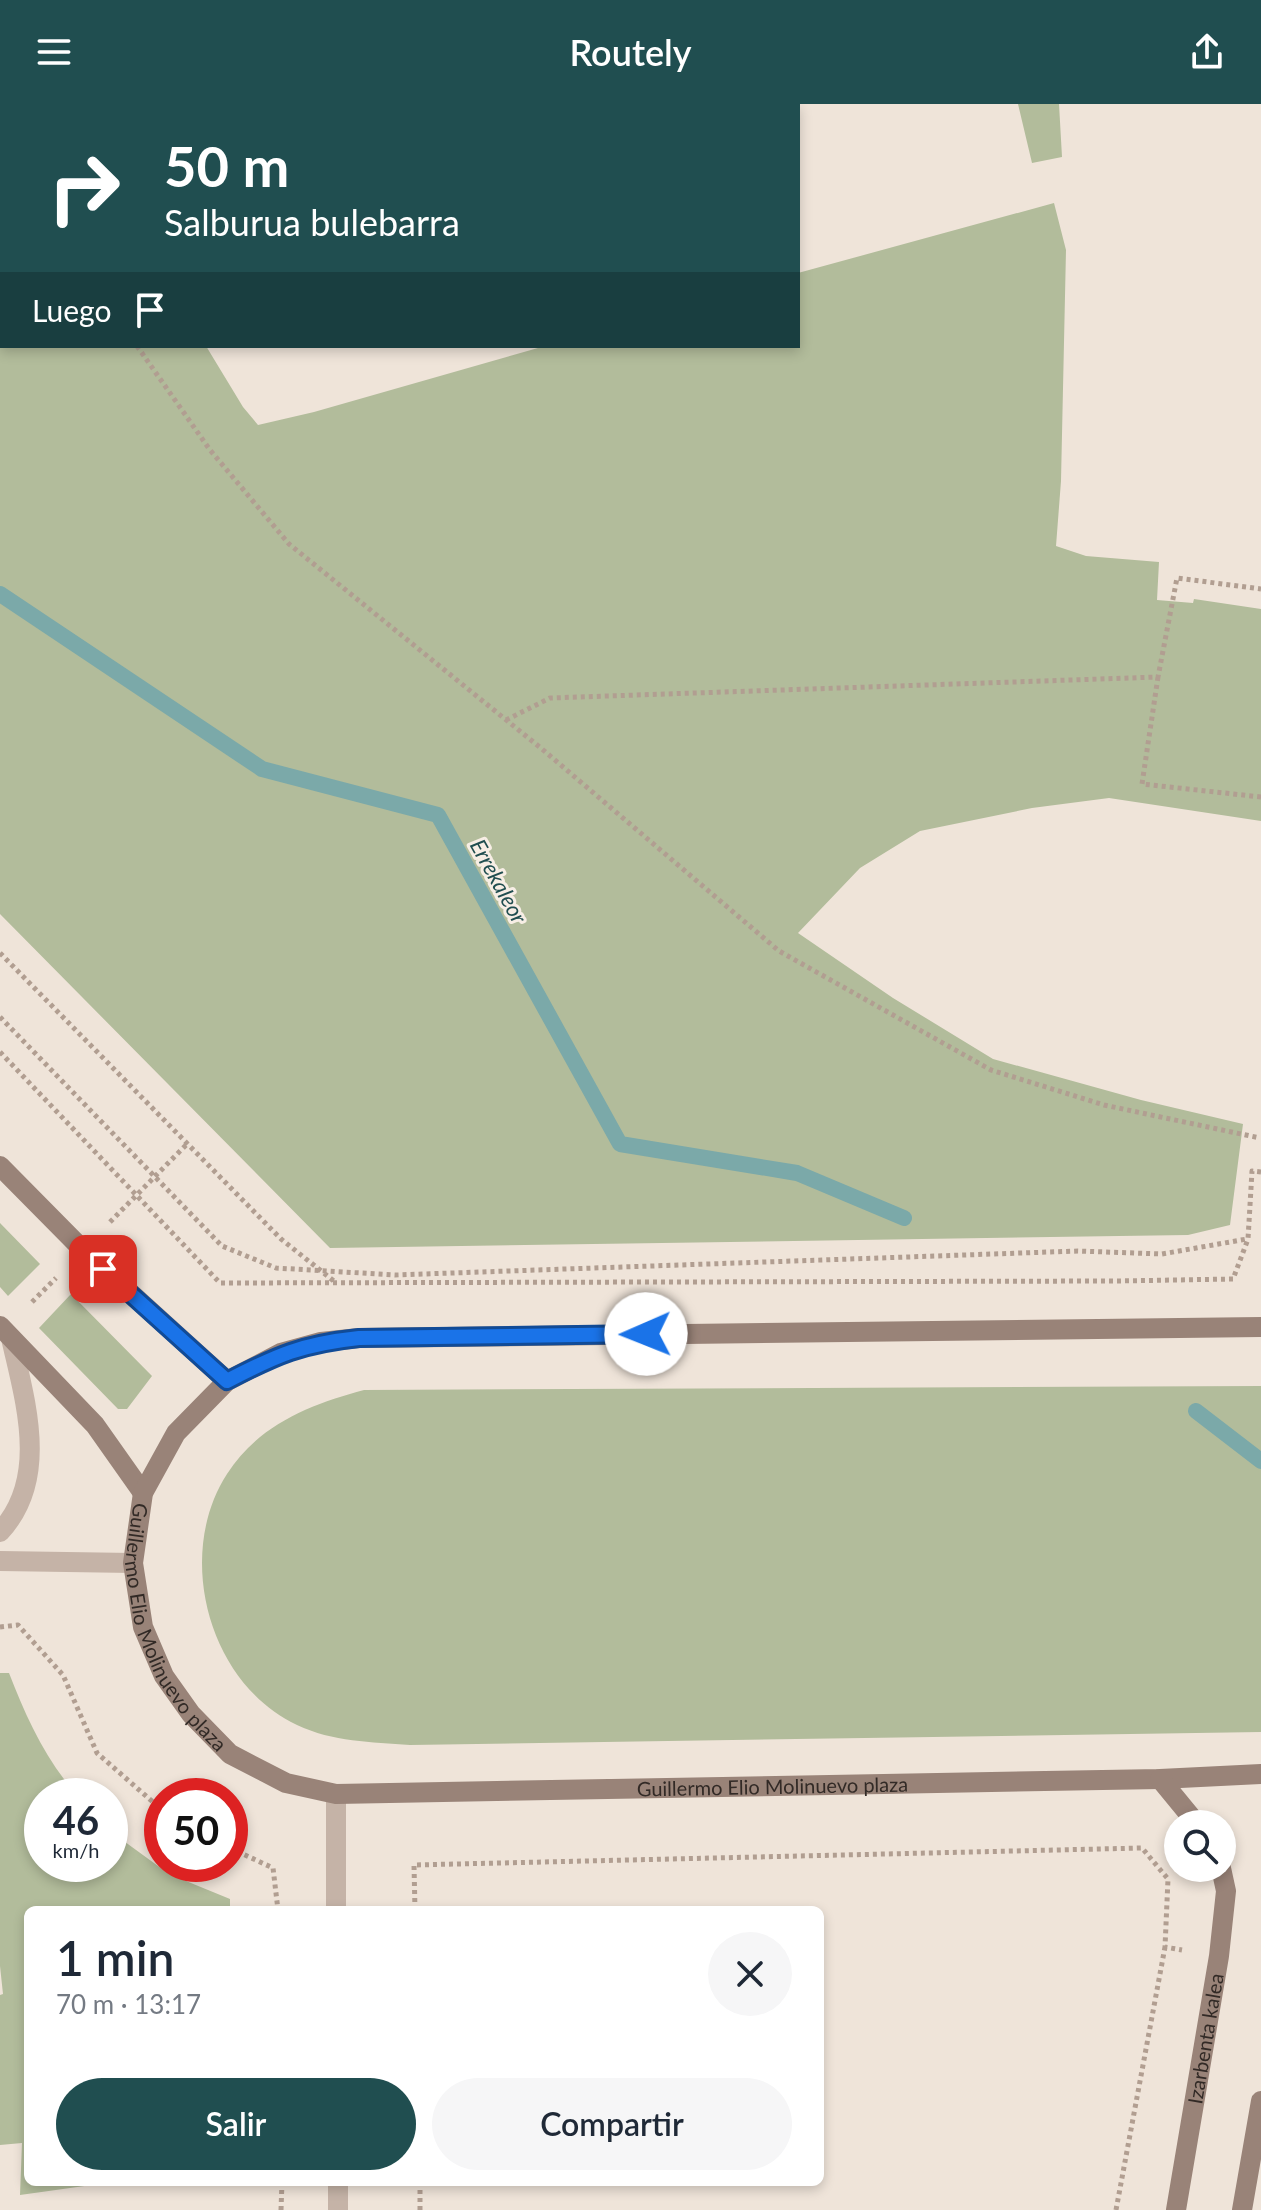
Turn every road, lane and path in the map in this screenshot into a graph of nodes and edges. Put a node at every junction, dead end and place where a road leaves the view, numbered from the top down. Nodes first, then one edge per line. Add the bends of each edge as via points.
1 (138, 348) edge
2 (1261, 589) edge
3 (1158, 677) junction
4 (506, 720) junction
5 (1261, 797) edge
6 (0, 953) edge
7 (0, 1017) edge
8 (0, 1052) edge
9 (1260, 1138) edge
10 (0, 1166) edge
11 (1261, 1172) edge
12 (1248, 1239) junction
13 (322, 1270) junction
14 (336, 1283) junction
15 (1258, 1324) edge
16 (6, 1332) edge
17 (227, 1381) junction
18 (143, 1493) junction
19 (0, 1532) edge
20 (0, 1561) edge
21 (133, 1563) junction
22 (0, 1627) edge
23 (1261, 1774) edge
24 (1160, 1779) junction
25 (144, 1794) edge
26 (336, 1794) junction
27 (1185, 1810) edge
28 (248, 1856) edge
29 (1224, 1882) edge
30 (278, 1906) edge
31 (336, 1906) edge
32 (415, 1906) edge
33 (1165, 1947) junction
34 (1219, 1956) junction
35 (1261, 2101) edge
36 (282, 2186) edge
37 (338, 2186) edge
38 (420, 2186) edge
39 (281, 2210) edge
40 (338, 2210) edge
41 (420, 2210) edge
42 (1116, 2210) edge
43 (1176, 2210) edge
44 (1242, 2210) edge

1 - 4 path via 210,450 289,544
2 - 3 path via 1177,578
3 - 4 path via 550,698
3 - 5 path via 1142,784
4 - 9 path via 779,951 991,1070 1104,1105
6 - 13 path via 281,1239
7 - 13 path via 222,1246 276,1268
8 - 14 path via 220,1283
10 - 17 main road
11 - 12 path via 1252,1171
12 - 13 path via 1162,1254 1078,1251 395,1275
12 - 14 path via 1233,1279
13 - 14 path
15 - 17 main road, Guillermo Elio Molinuevo plaza via 359,1338 281,1353
16 - 18 main road via 95,1425
16 - 19 street via 32,1442 24,1493
17 - 18 main road, Guillermo Elio Molinuevo plaza via 176,1433
18 - 21 main road, Guillermo Elio Molinuevo plaza
20 - 21 street
21 - 26 main road, Guillermo Elio Molinuevo plaza via 143,1627 164,1676 191,1714 230,1754 286,1783
22 - 25 path via 18,1625 63,1675 97,1753
23 - 24 main road, Guillermo Elio Molinuevo plaza
24 - 26 main road, Guillermo Elio Molinuevo plaza
24 - 27 main road
26 - 31 street
28 - 30 path via 273,1868
29 - 34 main road, Izarbenta kalea
32 - 33 path via 414,1865 1142,1848 1168,1879
33 - 34 path
33 - 42 path
34 - 43 main road, Izarbenta kalea
35 - 44 main road
36 - 39 path
37 - 40 street
38 - 41 path

